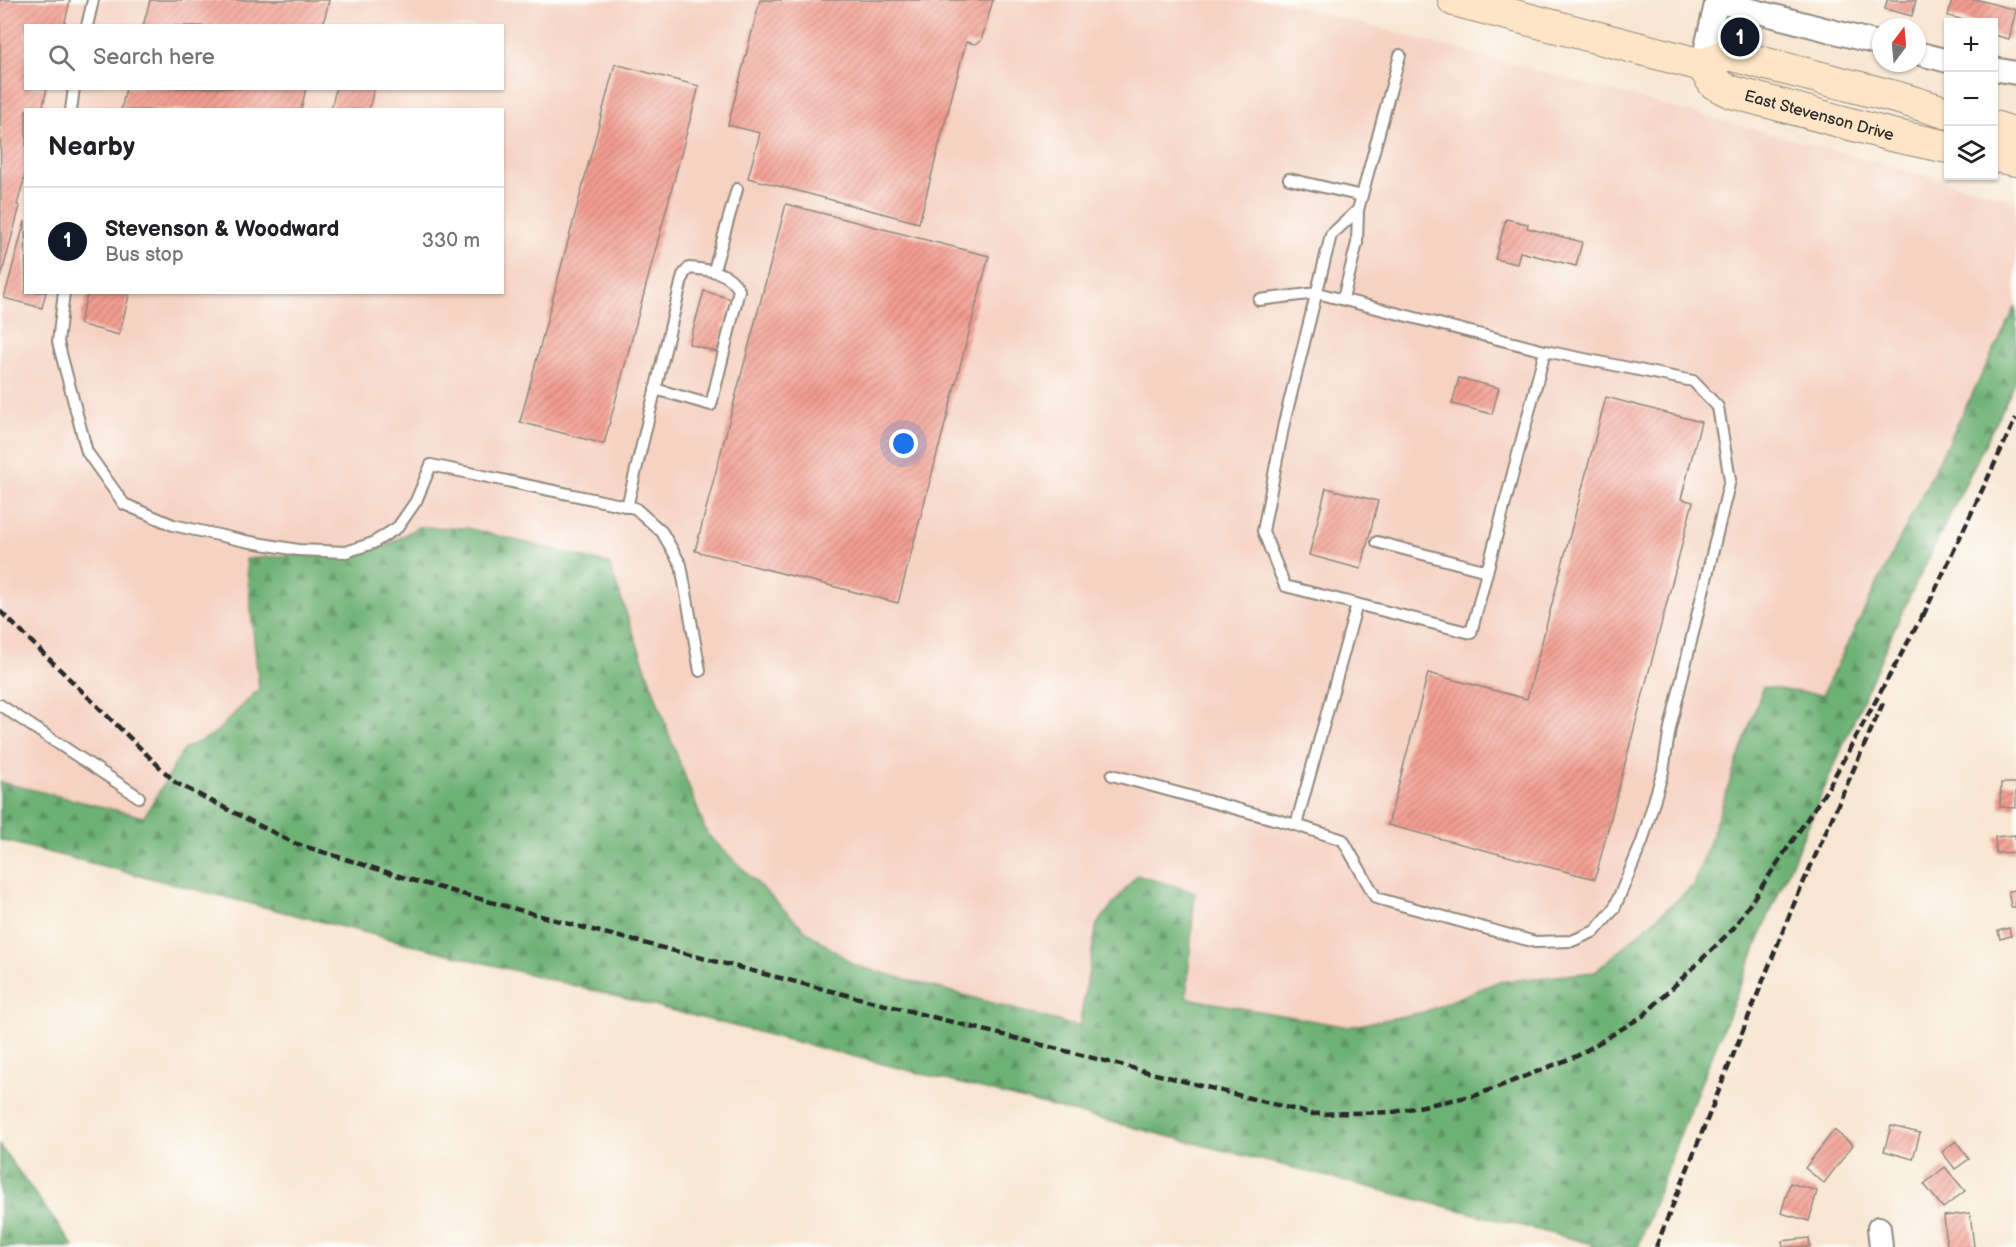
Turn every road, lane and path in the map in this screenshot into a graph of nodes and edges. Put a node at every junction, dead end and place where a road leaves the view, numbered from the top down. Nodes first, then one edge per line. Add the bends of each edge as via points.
1 (93, 0) edge
2 (1454, 0) edge
3 (1717, 1) edge
4 (87, 24) edge
5 (1872, 42) edge
6 (1400, 55) dead end
7 (1926, 55) edge
8 (1944, 60) edge
9 (1702, 65) junction
10 (1998, 70) edge
11 (2016, 73) edge
12 (74, 90) edge
13 (71, 108) edge
14 (1944, 112) edge
15 (1998, 128) edge
16 (2016, 134) edge
17 (1944, 146) edge
18 (1998, 157) edge
19 (2016, 160) edge
20 (1289, 179) dead end
21 (737, 189) dead end
22 (1362, 196) junction
23 (1358, 210) junction
24 (714, 270) junction
25 (1317, 293) junction
26 (64, 294) edge
27 (1343, 299) junction
28 (1259, 300) dead end
29 (1545, 351) junction
30 (655, 389) junction
31 (627, 507) junction
32 (1377, 542) dead end
33 (1487, 571) junction
34 (1357, 604) junction
35 (700, 671) dead end
36 (0, 705) edge
37 (1112, 775) dead end
38 (139, 797) dead end
39 (1296, 825) junction

1 - 4 lane
2 - 9 main road
3 - 5 street
3 - 9 street
6 - 22 lane
7 - 8 street
9 - 14 main road via 1728,54
9 - 17 main road, East Stevenson Drive via 1714,83 1732,92
10 - 11 street
12 - 13 lane
15 - 16 main road
18 - 19 main road
20 - 22 lane
21 - 24 lane
22 - 23 lane
23 - 25 lane via 1331,235
23 - 27 lane via 1357,243
24 - 30 lane via 689,268 683,275
24 - 30 lane via 734,280 739,290 711,405
25 - 27 lane
25 - 28 lane
25 - 34 lane via 1284,423 1263,531 1285,586
26 - 31 lane via 58,342 87,452 124,504 172,525 298,550 346,552 374,543 398,527 416,501 431,465
27 - 29 lane
29 - 33 lane
29 - 39 lane via 1693,381 1718,407 1730,480 1663,771 1642,842 1614,909 1594,931 1572,941 1535,942 1376,898 1343,840
30 - 31 lane
31 - 35 lane via 635,508 662,532 681,565
32 - 33 lane
33 - 34 lane via 1471,633
34 - 39 lane
36 - 38 lane
37 - 39 lane

